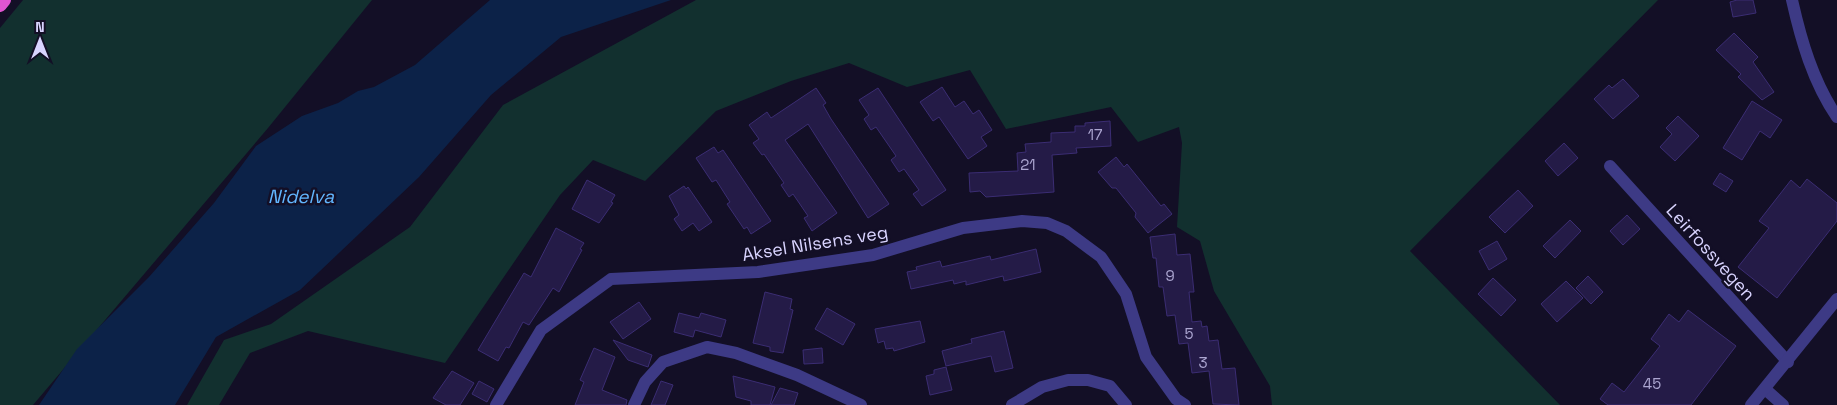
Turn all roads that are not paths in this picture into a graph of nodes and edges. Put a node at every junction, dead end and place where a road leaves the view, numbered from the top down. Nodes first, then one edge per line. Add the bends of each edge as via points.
1 (4, 0) edge
2 (1792, 0) edge
3 (0, 5) edge
4 (1837, 117) edge
5 (1610, 166) dead end
6 (1837, 299) edge
7 (1788, 362) junction
8 (1765, 388) junction
9 (496, 405) edge
10 (634, 405) edge
11 (861, 405) edge
12 (1012, 405) edge
13 (1126, 405) edge
14 (1185, 405) edge
15 (1751, 405) edge
16 (1783, 405) edge

1 - 3 highway
2 - 4 street via 1815,76
5 - 7 street, Leirfossvegen
6 - 7 street
7 - 8 street
8 - 15 street
8 - 16 street
9 - 14 street, Aksel Nilsens veg via 541,330 611,279 758,272 873,255 963,228 1022,221 1047,223 1066,231 1101,257 1126,294 1146,357 1176,399
10 - 11 street via 645,382 663,362 707,347 736,353 797,375
12 - 13 street via 1042,387 1068,380 1088,380 1110,386

